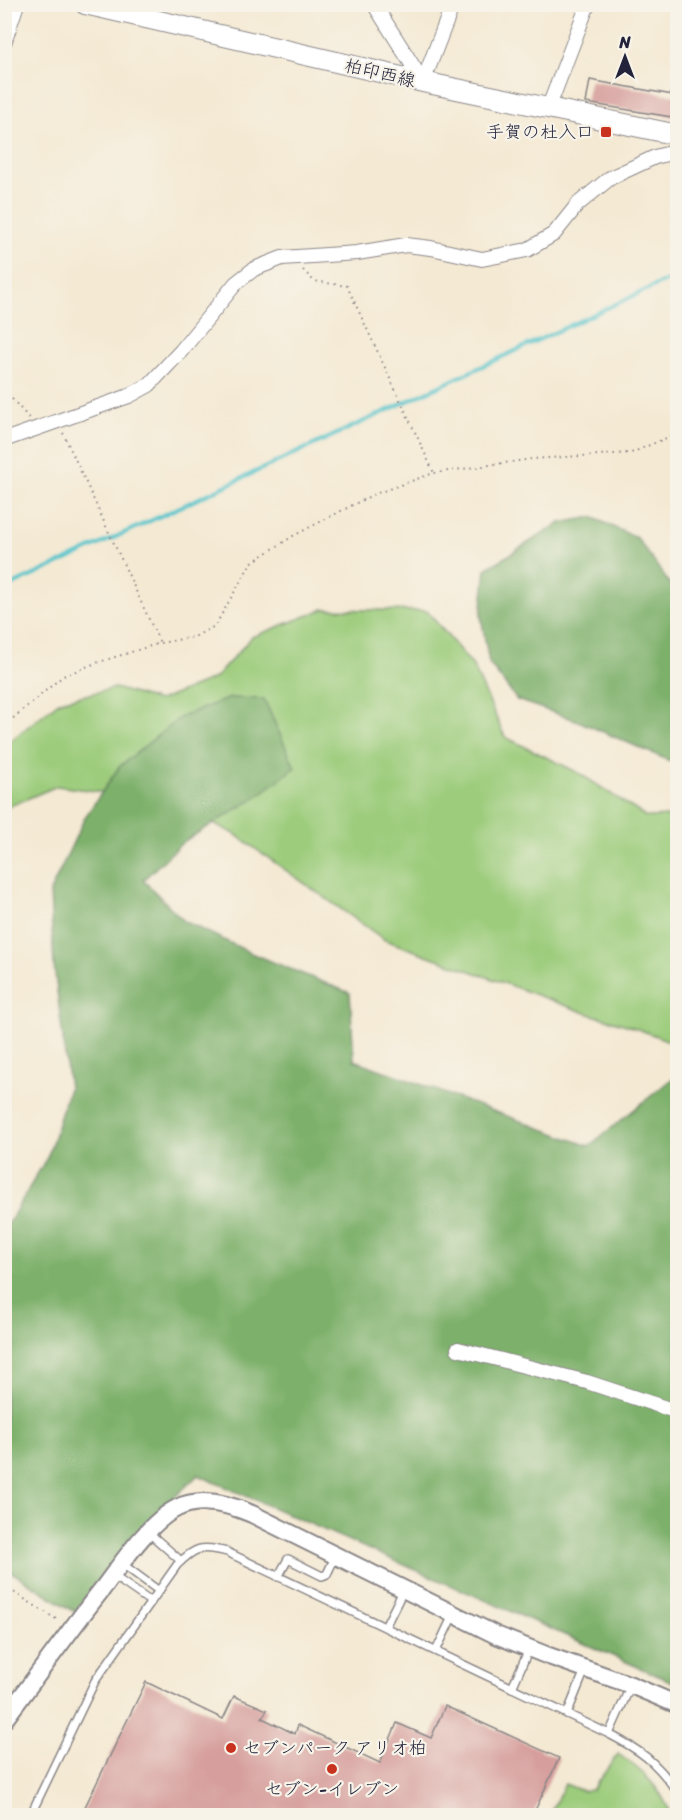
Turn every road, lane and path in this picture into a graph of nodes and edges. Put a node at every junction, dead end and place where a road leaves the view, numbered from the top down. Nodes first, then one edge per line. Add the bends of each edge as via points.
1 (17, 4) edge
2 (84, 4) edge
3 (374, 4) edge
4 (453, 4) edge
5 (588, 4) edge
6 (4, 43) edge
7 (423, 82) junction
8 (548, 109) junction
9 (678, 135) edge
10 (678, 151) edge
11 (297, 256) junction
12 (4, 390) edge
13 (58, 420) junction
14 (35, 428) junction
15 (678, 433) edge
16 (4, 440) edge
17 (434, 473) junction
18 (160, 643) junction
19 (4, 726) edge
20 (458, 1349) dead end
21 (678, 1412) edge
22 (148, 1532) junction
23 (336, 1555) junction
24 (181, 1562) junction
25 (117, 1569) junction
26 (278, 1577) junction
27 (4, 1586) edge
28 (404, 1588) junction
29 (159, 1591) junction
30 (151, 1602) junction
31 (454, 1613) junction
32 (385, 1628) junction
33 (71, 1629) junction
34 (529, 1648) junction
35 (436, 1652) junction
36 (585, 1668) junction
37 (631, 1685) junction
38 (512, 1688) junction
39 (678, 1705) edge
40 (567, 1714) junction
41 (4, 1720) edge
42 (609, 1734) junction
43 (678, 1793) edge
44 (30, 1815) edge

1 - 6 street
2 - 7 main road, 柏印西線
3 - 7 street
4 - 7 street
5 - 8 street
7 - 8 main road, 柏印西線
8 - 9 main road, 柏印西線
10 - 11 street via 610,178 578,204 555,234 527,250 482,259 406,245 357,253
11 - 13 street via 254,269 236,283 149,385 129,396
11 - 17 path via 314,281 347,286
12 - 14 path
13 - 14 street
13 - 18 path
14 - 16 street
15 - 17 path via 631,453 532,459
17 - 18 path via 372,495 293,536 252,563 215,626 194,638
18 - 19 path via 63,676
20 - 21 street via 587,1382
22 - 23 street via 176,1508 215,1502 252,1514
22 - 24 lane
22 - 25 street
23 - 26 lane via 327,1574 322,1576 288,1559
23 - 28 street
24 - 26 lane via 199,1548 209,1548 227,1552
24 - 29 lane
25 - 29 lane
25 - 30 lane
25 - 33 street
26 - 32 lane
27 - 33 path
28 - 31 street
28 - 32 lane
29 - 30 lane
30 - 44 lane via 95,1681
31 - 34 street
31 - 35 lane
32 - 35 lane
33 - 41 street
34 - 36 street
34 - 38 lane
35 - 38 lane
36 - 37 street
36 - 40 lane
37 - 39 street
37 - 42 lane
38 - 40 lane
40 - 42 lane
42 - 43 lane via 649,1758

